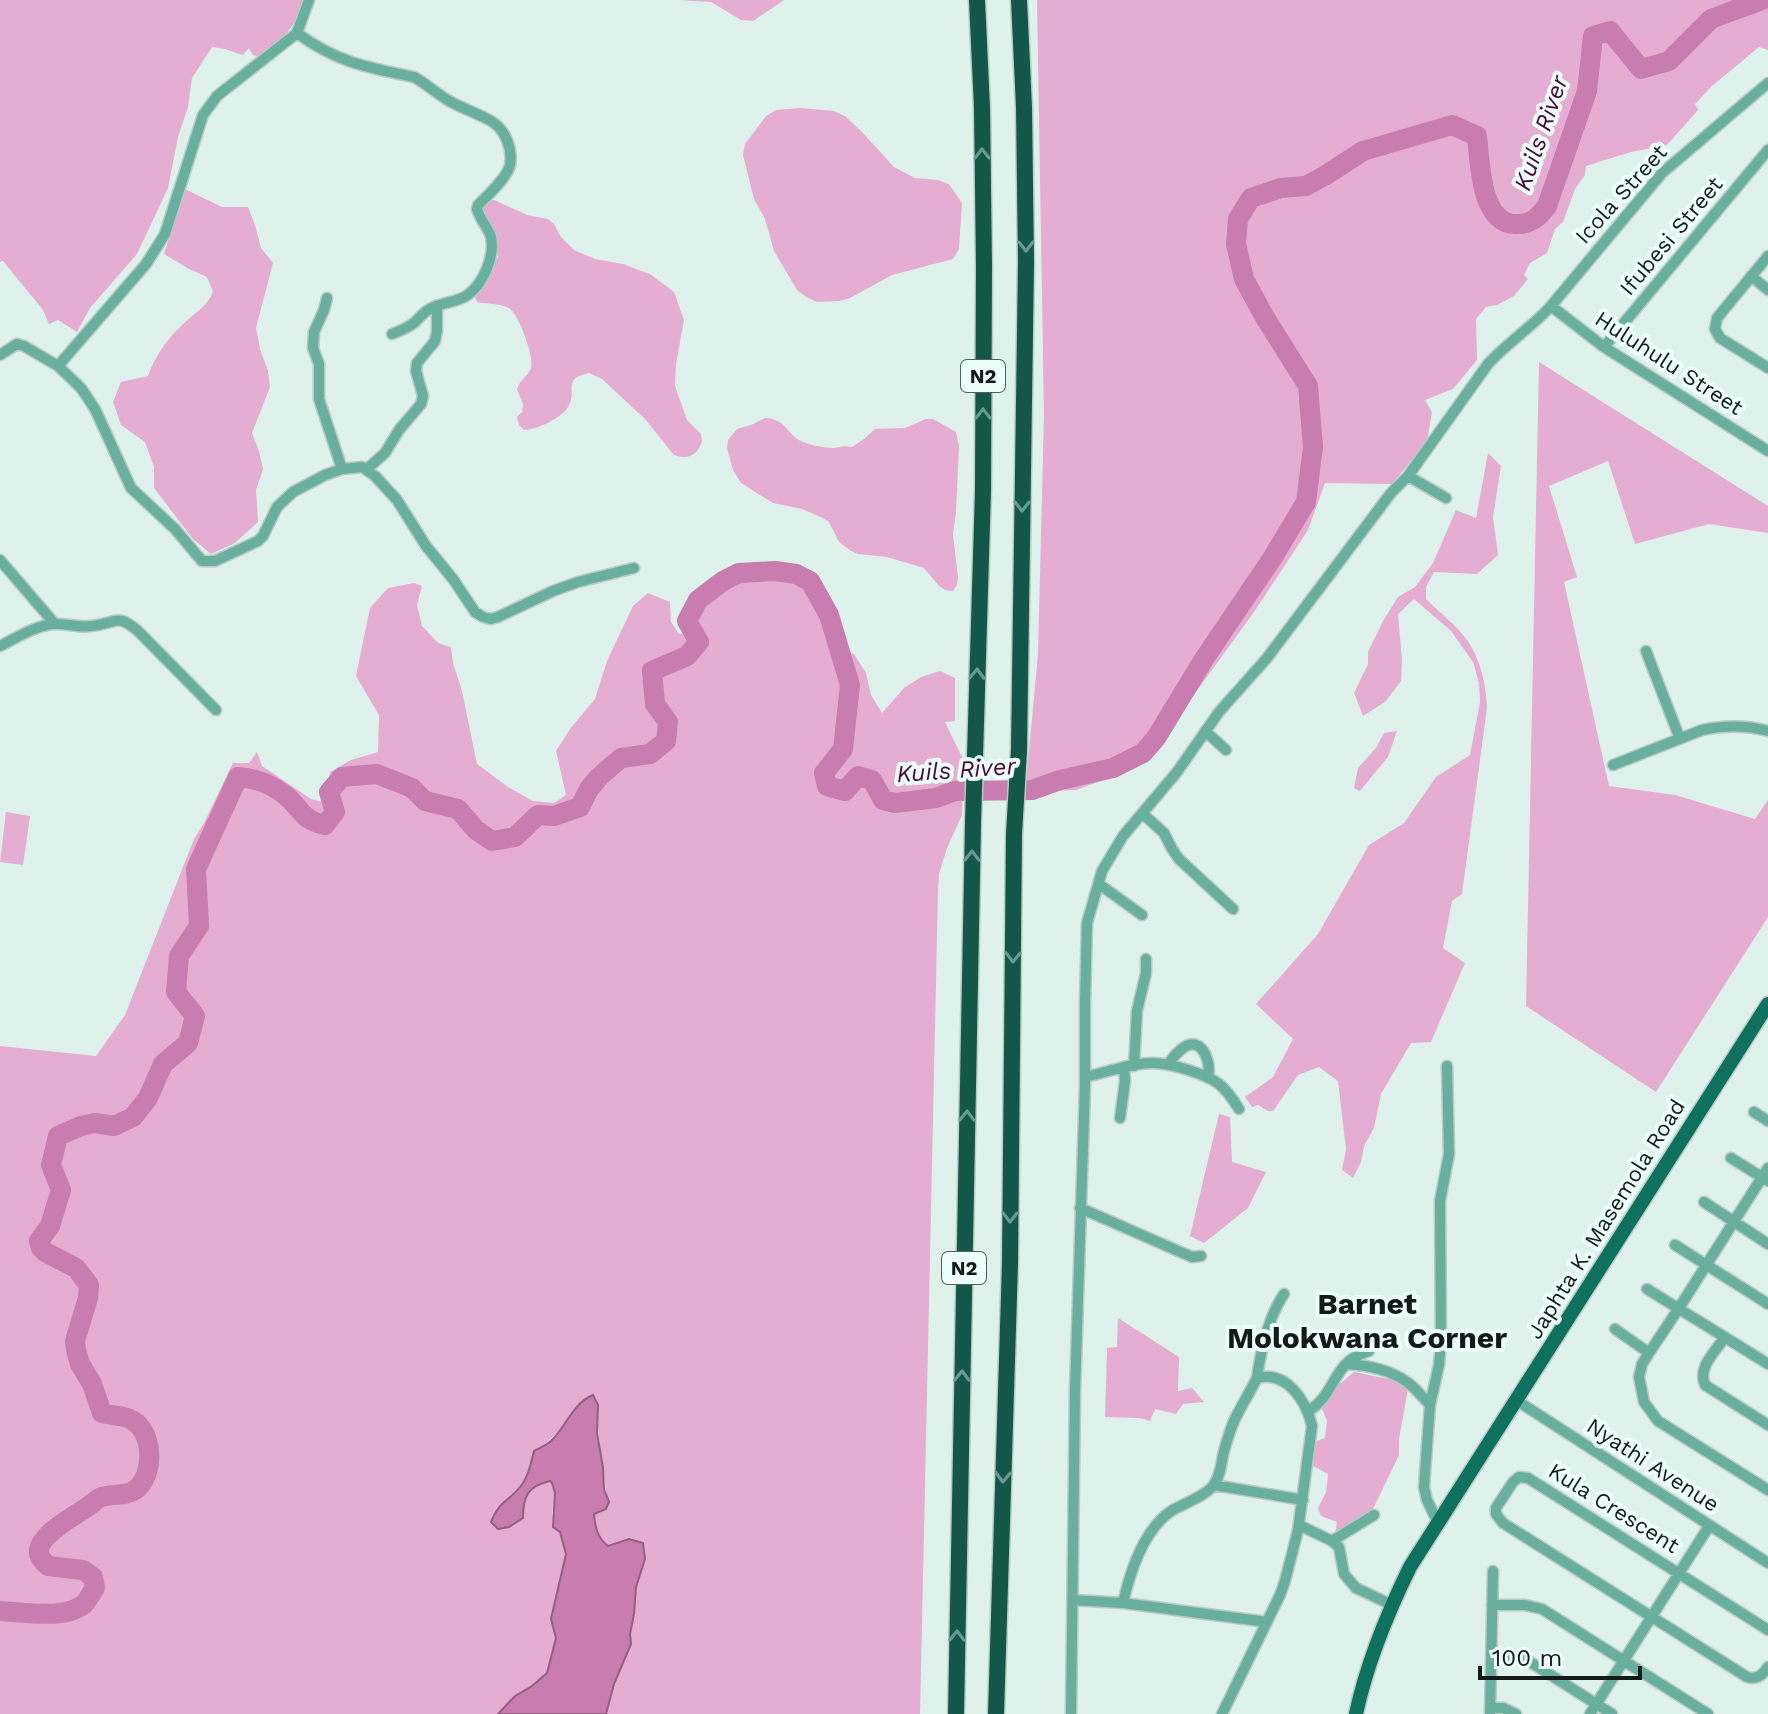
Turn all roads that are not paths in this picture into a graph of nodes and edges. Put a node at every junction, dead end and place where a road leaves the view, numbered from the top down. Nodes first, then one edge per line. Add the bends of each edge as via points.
1 (309, 0) edge
2 (977, 0) edge
3 (1019, 0) edge
4 (297, 33) junction
5 (1768, 83) edge
6 (1768, 150) edge
7 (1768, 256) edge
8 (1751, 276) junction
9 (1768, 290) edge
10 (327, 298) dead end
11 (437, 306) junction
12 (1551, 306) junction
13 (392, 334) dead end
14 (1604, 347) junction
15 (0, 355) edge
16 (58, 366) junction
17 (1768, 368) edge
18 (1768, 451) edge
19 (342, 469) junction
20 (367, 469) junction
21 (1408, 476) junction
22 (1446, 498) dead end
23 (0, 560) edge
24 (634, 568) dead end
25 (55, 624) junction
26 (0, 646) edge
27 (1646, 651) dead end
28 (216, 710) dead end
29 (1205, 731) junction
30 (1768, 731) edge
31 (1680, 739) junction
32 (1226, 750) dead end
33 (1613, 765) dead end
34 (1142, 813) junction
35 (1099, 884) junction
36 (1233, 909) dead end
37 (1142, 915) dead end
38 (1146, 959) dead end
39 (1768, 1004) edge
40 (1168, 1065) junction
41 (1447, 1066) dead end
42 (1129, 1067) junction
43 (1085, 1077) junction
44 (1208, 1078) junction
45 (1239, 1109) dead end
46 (1754, 1112) dead end
47 (1120, 1118) dead end
48 (1768, 1121) edge
49 (1731, 1158) dead end
50 (1766, 1176) edge
51 (1704, 1202) dead end
52 (1080, 1208) junction
53 (1733, 1222) junction
54 (1768, 1244) edge
55 (1675, 1245) dead end
56 (1201, 1256) dead end
57 (1706, 1265) junction
58 (1647, 1289) dead end
59 (1284, 1294) dead end
60 (1768, 1304) edge
61 (1679, 1308) junction
62 (1615, 1329) dead end
63 (1725, 1337) junction
64 (1369, 1351) dead end
65 (1649, 1353) junction
66 (1346, 1364) junction
67 (1768, 1364) edge
68 (1257, 1378) junction
69 (1516, 1400) junction
70 (1430, 1405) junction
71 (1309, 1411) junction
72 (1768, 1425) edge
73 (1214, 1485) junction
74 (1768, 1490) edge
75 (1303, 1500) junction
76 (1374, 1515) dead end
77 (1438, 1523) junction
78 (1299, 1525) junction
79 (1709, 1526) junction
80 (1332, 1541) junction
81 (1768, 1563) edge
82 (1493, 1571) dead end
83 (1679, 1573) junction
84 (1073, 1600) junction
85 (1123, 1603) junction
86 (1392, 1605) junction
87 (1492, 1605) junction
88 (1652, 1617) junction
89 (1267, 1622) junction
90 (1768, 1630) edge
91 (1492, 1657) junction
92 (1624, 1660) junction
93 (1768, 1667) edge
94 (1593, 1709) edge
95 (1490, 1711) edge
96 (956, 1714) edge
97 (996, 1714) edge
98 (1071, 1714) edge
99 (1222, 1714) edge
100 (1356, 1714) edge
101 (1516, 1714) edge
102 (1612, 1714) edge
103 (1708, 1714) edge

1 - 4 street
96 -> 2 highway, N2 via 983,490
3 -> 97 highway, N2 via 1026,262 1010,1263
4 - 11 street via 352,64 414,77 504,133 510,165 477,209 490,235 491,260 469,294
4 - 16 street via 217,96 203,115 165,234 146,264
5 - 12 street, Icola Street via 1662,173
6 - 14 street, Ifubesi Street
7 - 8 street
8 - 9 street
8 - 17 street via 1717,318 1715,329 1720,338
10 - 19 street via 313,348 319,364 319,399
11 - 13 street
11 - 20 street via 435,341 417,363 421,404
12 - 14 street, Huluhulu Street
12 - 21 street, Icola Street via 1488,364
14 - 18 street, Huluhulu Street
15 - 16 street via 17,344
16 - 19 street via 95,409 131,488 202,561 215,561 258,541 277,507 293,492
19 - 20 street
20 - 24 street via 397,500 483,617 498,617 553,591
21 - 22 street
21 - 29 street, Icola Street
23 - 25 street
25 - 26 street
25 - 28 street via 127,622
27 - 31 street
29 - 32 street
29 - 34 street, Icola Street
30 - 31 street via 1725,726
31 - 33 street
34 - 35 street, Icola Street via 1112,854
34 - 36 street via 1164,833 1179,859
35 - 37 street
35 - 43 street, Icola Street via 1087,923
38 - 42 street
39 - 69 main road, Japhta K. Masemola Road
40 - 42 street
40 - 44 street
40 - 44 street via 1180,1049 1198,1045 1209,1063
41 - 70 street via 1449,1154 1440,1201 1441,1342
42 - 43 street
42 - 47 street
43 - 52 street, Icola Street
44 - 45 street
46 - 48 street
49 - 50 street
50 - 53 street
51 - 53 street
52 - 56 street via 1192,1257
52 - 84 street, Icola Street
53 - 54 street
53 - 57 street
55 - 57 street
57 - 60 street
57 - 61 street
58 - 61 street
59 - 68 street via 1273,1313
61 - 63 street
61 - 65 street
62 - 65 street
63 - 67 street
63 - 72 street via 1702,1379
64 - 66 street
65 - 74 street via 1639,1377 1650,1412
66 - 70 street via 1402,1379
66 - 71 street
68 - 71 street via 1286,1382
68 - 73 street via 1235,1420
69 - 77 main road, Japhta K. Masemola Road
69 - 79 street, Nyathi Avenue
70 - 77 street via 1424,1487
71 - 75 street via 1312,1432
73 - 75 street
73 - 85 street via 1161,1520 1142,1547
75 - 78 street
76 - 80 street
77 - 86 main road, Japhta K. Masemola Road
78 - 80 street
78 - 89 street via 1285,1581
79 - 81 street, Nyathi Avenue
79 - 83 street
80 - 86 street via 1341,1550 1344,1574 1352,1584
82 - 87 street
83 - 88 street
83 - 88 street, Kula Crescent via 1528,1478 1519,1477 1496,1508 1503,1523
83 - 90 street
84 - 85 street
84 - 98 street, Icola Street
85 - 89 street
86 - 100 main road, Japhta K. Masemola Road
87 - 91 street
87 - 92 street via 1542,1609
88 - 92 street
88 - 93 street via 1747,1677 1760,1676
89 - 99 street
91 - 94 street via 1527,1660
91 - 95 street
92 - 94 street
92 - 103 street
94 - 102 street
95 - 101 street via 1503,1708

